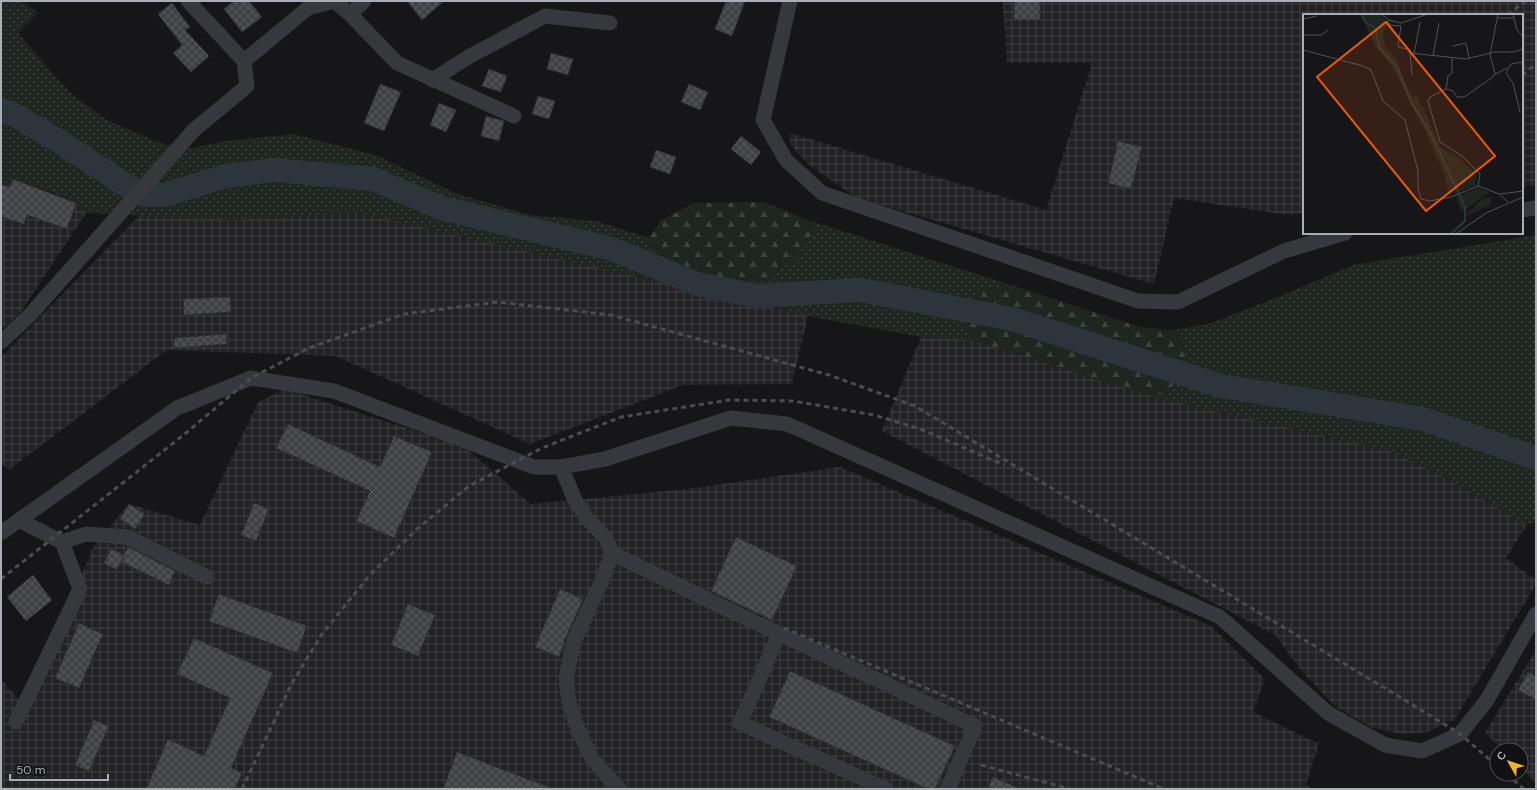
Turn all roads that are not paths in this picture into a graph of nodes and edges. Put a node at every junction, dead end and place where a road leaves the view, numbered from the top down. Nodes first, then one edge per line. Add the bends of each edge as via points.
1 (188, 1) edge
2 (364, 1) edge
3 (790, 1) edge
4 (350, 14) junction
5 (610, 23) dead end
6 (244, 61) junction
7 (432, 80) junction
8 (514, 116) dead end
9 (1536, 208) edge
10 (1523, 210) edge
11 (1342, 234) edge
12 (1, 342) edge
13 (562, 467) junction
14 (19, 520) junction
15 (1, 533) edge
16 (62, 542) junction
17 (612, 553) junction
18 (207, 577) dead end
19 (1536, 614) edge
20 (780, 634) junction
21 (16, 722) dead end
22 (619, 789) edge
23 (886, 789) edge
24 (948, 789) edge

1 - 6 street
2 - 4 street
3 - 11 street via 763,120 786,160 822,193 1138,301 1178,302 1284,251
4 - 6 street via 334,1 308,8
4 - 7 street via 397,63
5 - 7 street via 545,16 470,56
6 - 12 street via 247,86 194,130 30,315
7 - 8 street
9 - 10 street
13 - 14 street via 534,467 334,391 251,378 177,408
13 - 17 street via 574,498 585,516 606,538
13 - 19 street via 605,459 731,418 787,424 1220,617 1328,713 1385,745 1422,751 1460,734 1487,700
14 - 15 street
14 - 16 street
16 - 18 street via 86,534 127,537
16 - 21 street via 80,589
17 - 20 street
17 - 22 street via 574,641 566,678 569,702 577,727 593,760
20 - 23 street via 740,723
20 - 24 street via 975,726

